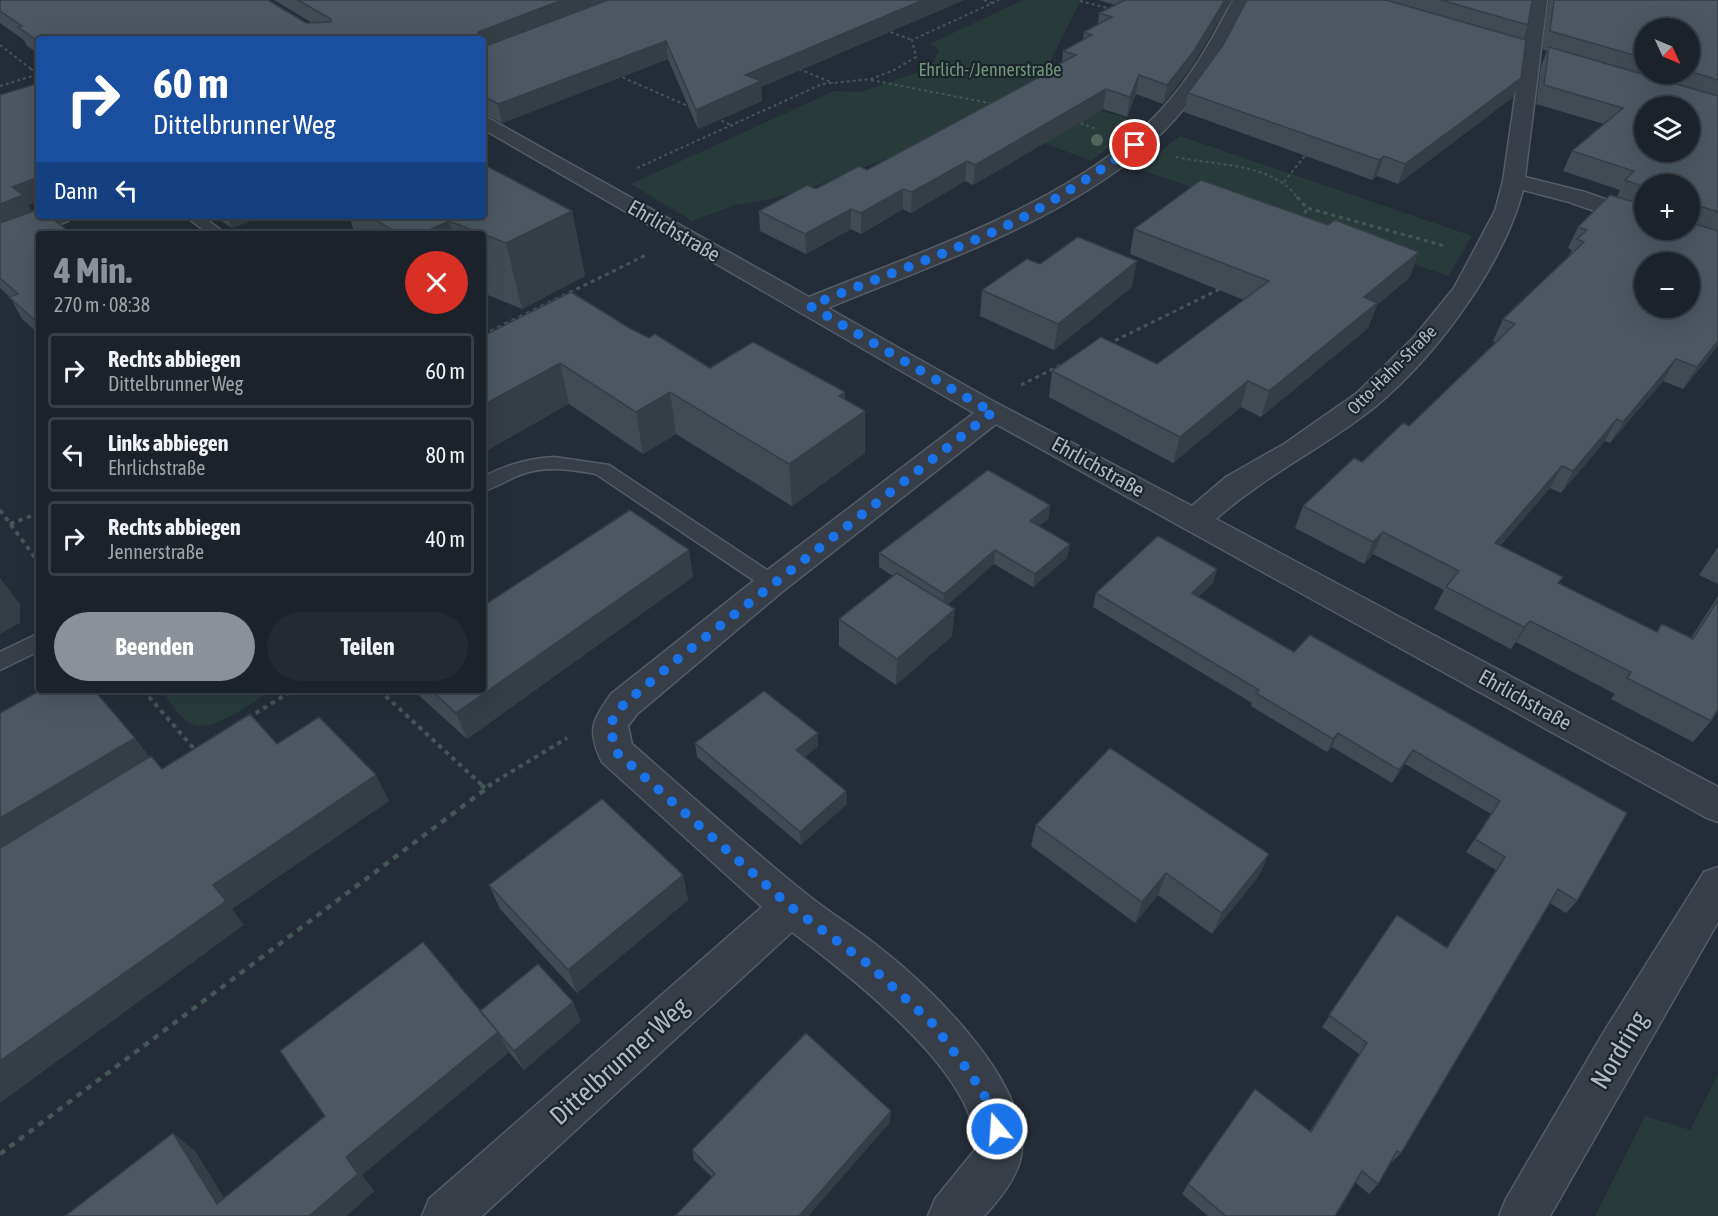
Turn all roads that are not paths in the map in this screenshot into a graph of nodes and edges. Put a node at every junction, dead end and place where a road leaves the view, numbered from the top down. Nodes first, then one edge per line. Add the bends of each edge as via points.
1 (1242, 0) edge
2 (1538, 0) edge
3 (486, 123) edge
4 (1514, 181) junction
5 (1634, 217) edge
6 (52, 219) edge
7 (196, 219) edge
8 (214, 231) edge
9 (0, 239) edge
10 (810, 306) junction
11 (988, 408) junction
12 (486, 482) edge
13 (1195, 520) junction
14 (772, 583) junction
15 (36, 643) edge
16 (0, 662) edge
17 (1718, 806) edge
18 (1718, 885) edge
19 (791, 907) junction
20 (446, 1216) edge
21 (952, 1216) edge
22 (1523, 1216) edge

1 - 10 street via 1225,40 1200,77 1156,127 1080,184 968,243
2 - 4 street, Otto-Hahn-Straße
3 - 10 street, Ehrlichstraße
4 - 5 street
4 - 13 street, Otto-Hahn-Straße via 1506,211 1483,259 1465,290 1423,343 1367,399 1294,451 1237,484
6 - 9 street
7 - 8 lane
10 - 11 street, Ehrlichstraße
11 - 13 street, Ehrlichstraße
11 - 14 street
12 - 14 lane via 513,468 542,463 569,462 602,469
13 - 17 street, Ehrlichstraße
14 - 19 street via 624,704 610,724 615,751
15 - 16 lane
18 - 22 street, Nordring
19 - 20 street, Dittelbrunner Weg
19 - 21 street via 868,964 933,1024 994,1111 999,1147 988,1174

